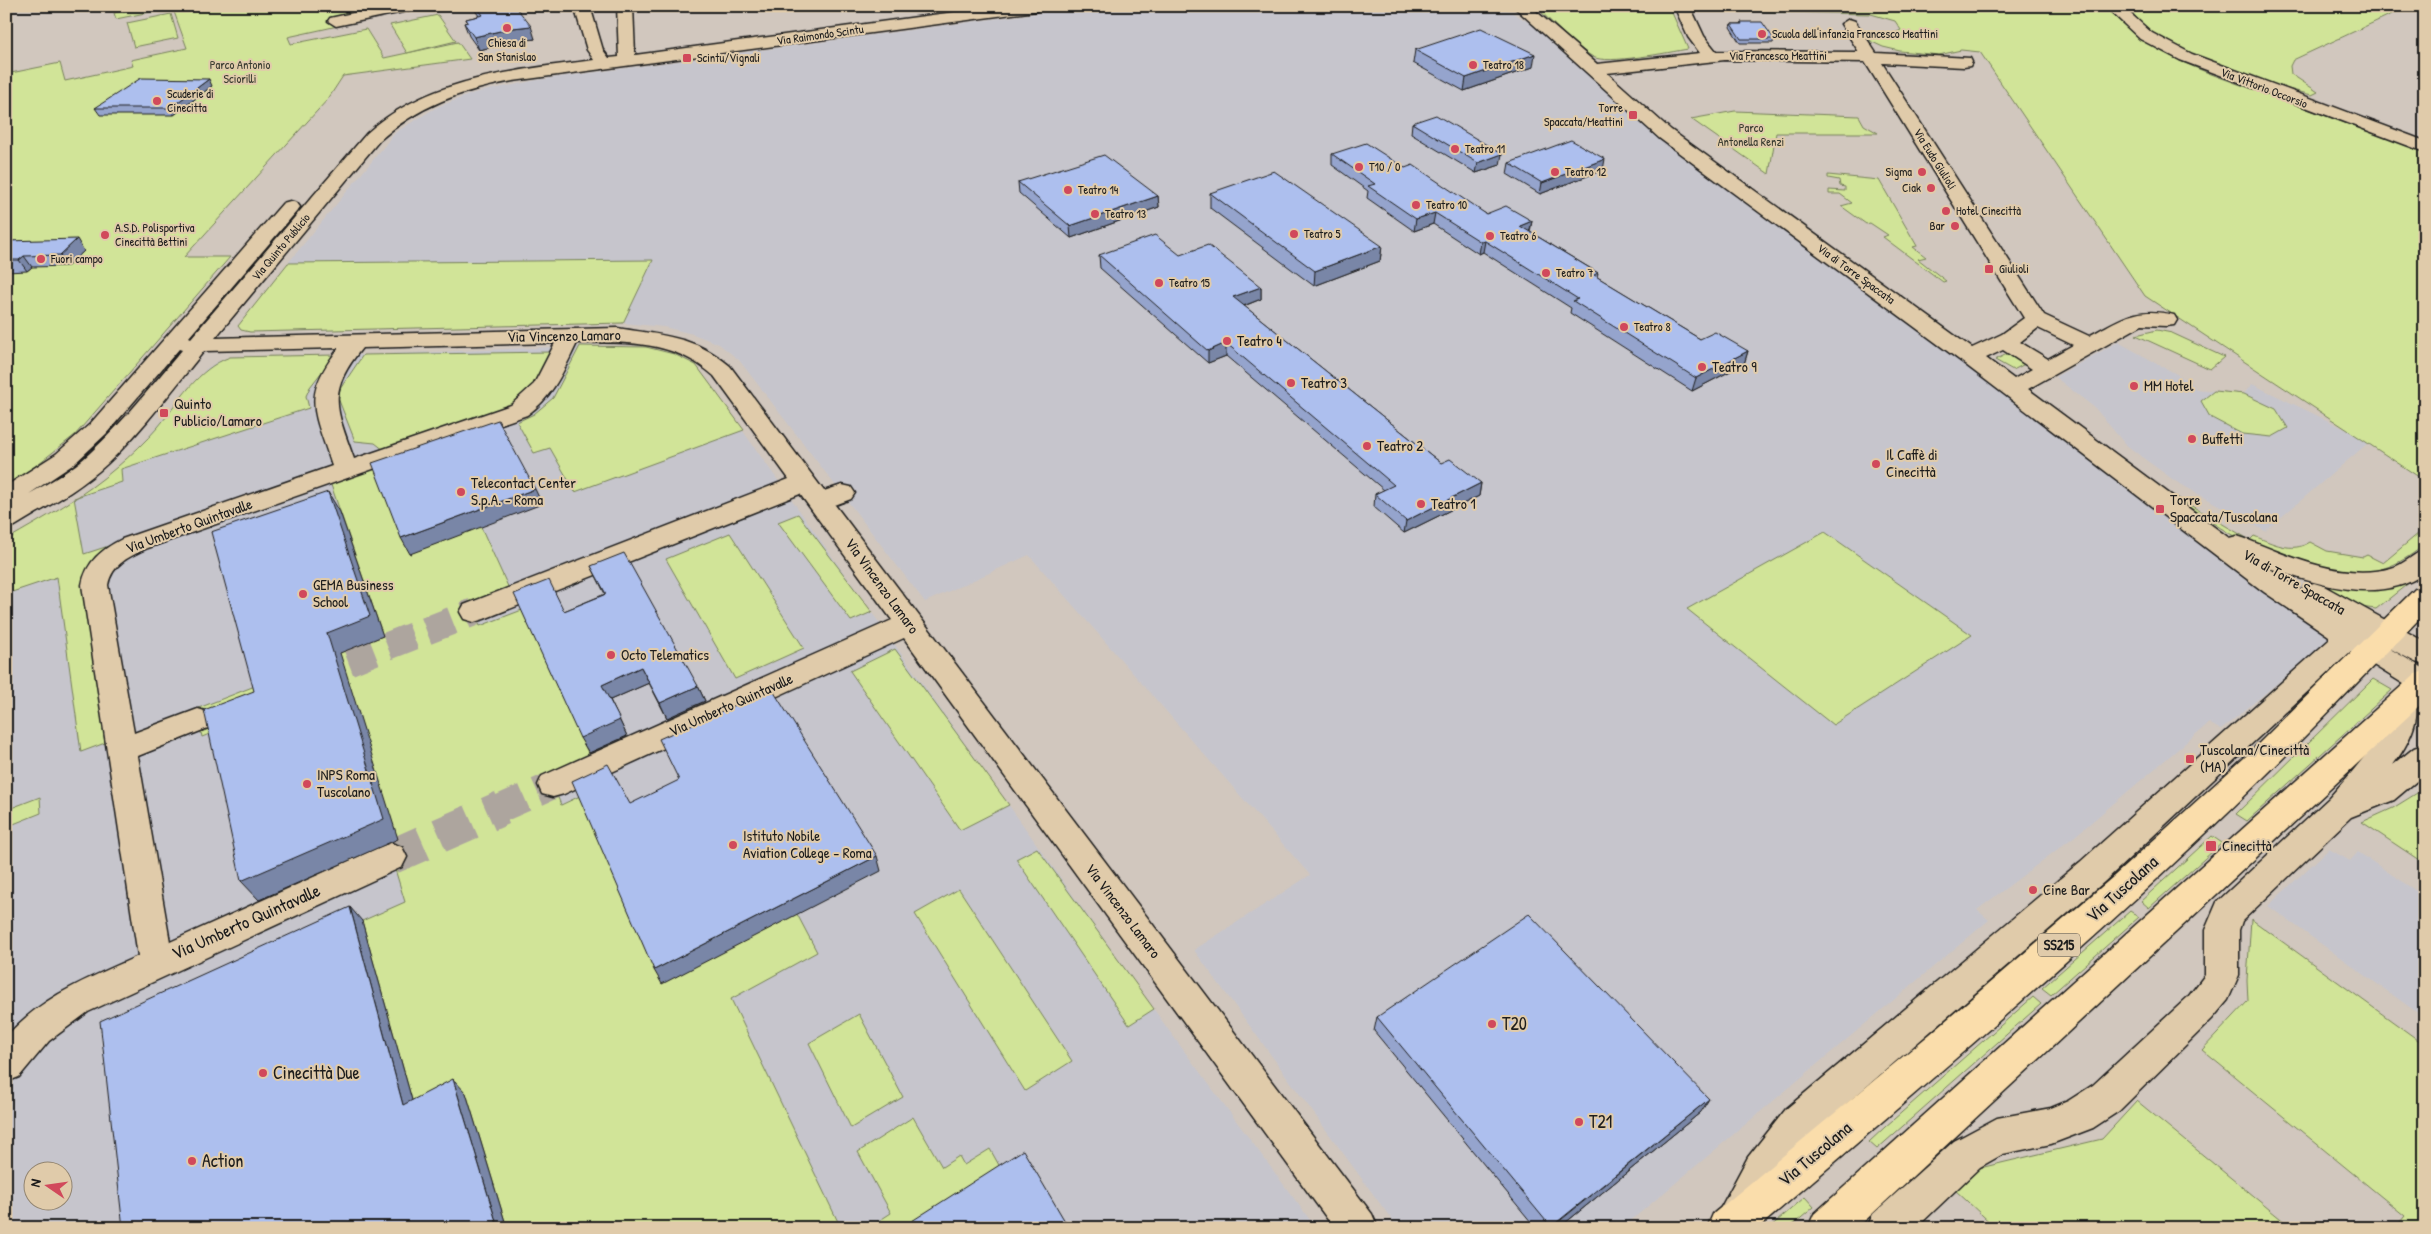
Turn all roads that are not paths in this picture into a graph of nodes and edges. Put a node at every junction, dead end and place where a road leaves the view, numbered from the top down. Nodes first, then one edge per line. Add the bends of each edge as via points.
1 (408, 6) edge
2 (978, 6) edge
3 (1036, 6) edge
4 (1510, 6) edge
5 (1521, 6) edge
6 (1682, 6) edge
7 (2115, 7) edge
8 (625, 11) edge
9 (593, 17) edge
10 (336, 21) dead end
11 (1538, 21) junction
12 (1848, 24) dead end
13 (626, 56) junction
14 (1711, 56) junction
15 (1870, 57) junction
16 (602, 59) junction
17 (1964, 62) dead end
18 (1592, 70) junction
19 (345, 140) dead end
20 (2425, 147) edge
21 (330, 159) dead end
22 (2036, 319) junction
23 (2166, 320) dead end
24 (569, 336) junction
25 (189, 340) junction
26 (356, 342) junction
27 (2005, 342) junction
28 (2090, 345) junction
29 (1970, 357) junction
30 (2048, 370) junction
31 (2012, 389) junction
32 (345, 470) junction
33 (823, 492) junction
34 (6, 498) edge
35 (6, 520) edge
36 (2201, 529) junction
37 (2425, 559) edge
38 (2425, 596) edge
39 (474, 612) tunnel mouth
40 (910, 624) junction
41 (2359, 642) junction
42 (2425, 655) edge
43 (2419, 688) edge
44 (198, 720) dead end
45 (122, 750) junction
46 (2425, 756) edge
47 (552, 785) tunnel mouth
48 (2340, 806) junction
49 (391, 857) tunnel mouth
50 (156, 963) junction
51 (6, 1065) edge
52 (1730, 1225) edge
53 (1358, 1228) edge
54 (1828, 1228) edge
55 (1887, 1228) edge

1 - 10 street
2 - 13 street, Via Raimondo Scintu
3 - 13 street, Via Raimondo Scintu
4 - 11 street
5 - 11 street, Via di Torre Spaccata
6 - 14 street via 1696,37
7 - 20 street, Via Vittorio Occorsio via 2126,21 2146,36 2186,57
8 - 9 street
8 - 13 street
9 - 16 street via 595,50
11 - 18 street, Via di Torre Spaccata
12 - 15 street, Via Eudo Giulioli
13 - 16 street, Via Raimondo Scintu
14 - 15 street, Via Francesco Meattini
14 - 18 street, Via Francesco Meattini
15 - 17 street, Via Francesco Meattini
15 - 22 street, Via Eudo Giulioli
16 - 19 street via 500,70 443,85 390,107
16 - 25 street, Via Quinto Publicio via 483,82 432,99 392,120
18 - 29 street, Via di Torre Spaccata via 1665,134
21 - 25 street, Via Quinto Publicio
22 - 27 street
22 - 28 street
23 - 28 street via 2139,317
24 - 26 street, Via Vincenzo Lamaro
24 - 32 street, Via Umberto Quintavalle via 541,392 525,407
24 - 33 street, Via Vincenzo Lamaro via 617,335 662,340 686,346 706,356 732,382
25 - 26 street, Via Vincenzo Lamaro
25 - 34 street, Via Quinto Publicio via 87,440 49,471
25 - 35 street, Via Quinto Publicio via 130,427 97,460 48,496
26 - 32 street via 334,373 325,395
27 - 29 street
27 - 30 street
28 - 30 street
29 - 31 street, Via di Torre Spaccata
30 - 31 street
31 - 36 street, Via di Torre Spaccata
32 - 45 street, Via Umberto Quintavalle via 139,542 115,554 101,567 95,577 95,585
33 - 39 street
33 - 40 street, Via Vincenzo Lamaro
36 - 37 street via 2283,564 2338,577 2366,580 2395,577 2410,571
36 - 41 street, Via di Torre Spaccata
36 - 41 street, Via di Torre Spaccata via 2273,585
38 - 41 main road, Via Tuscolana / SS215
40 - 47 street, Via Umberto Quintavalle
40 - 53 street, Via Vincenzo Lamaro
41 - 42 street
41 - 43 street
41 - 52 main road, Via Tuscolana / SS215 via 2254,768 2126,886
43 - 48 street via 2390,748
43 - 54 main road
44 - 45 street
45 - 50 street, Via Umberto Quintavalle
46 - 48 street via 2383,791
48 - 55 street via 2229,912 2222,930 2222,975 2216,989 2106,1098 2092,1109 2065,1121 2004,1135 1982,1144
49 - 50 street, Via Umberto Quintavalle
50 - 51 street, Via Umberto Quintavalle via 58,1011 36,1029

